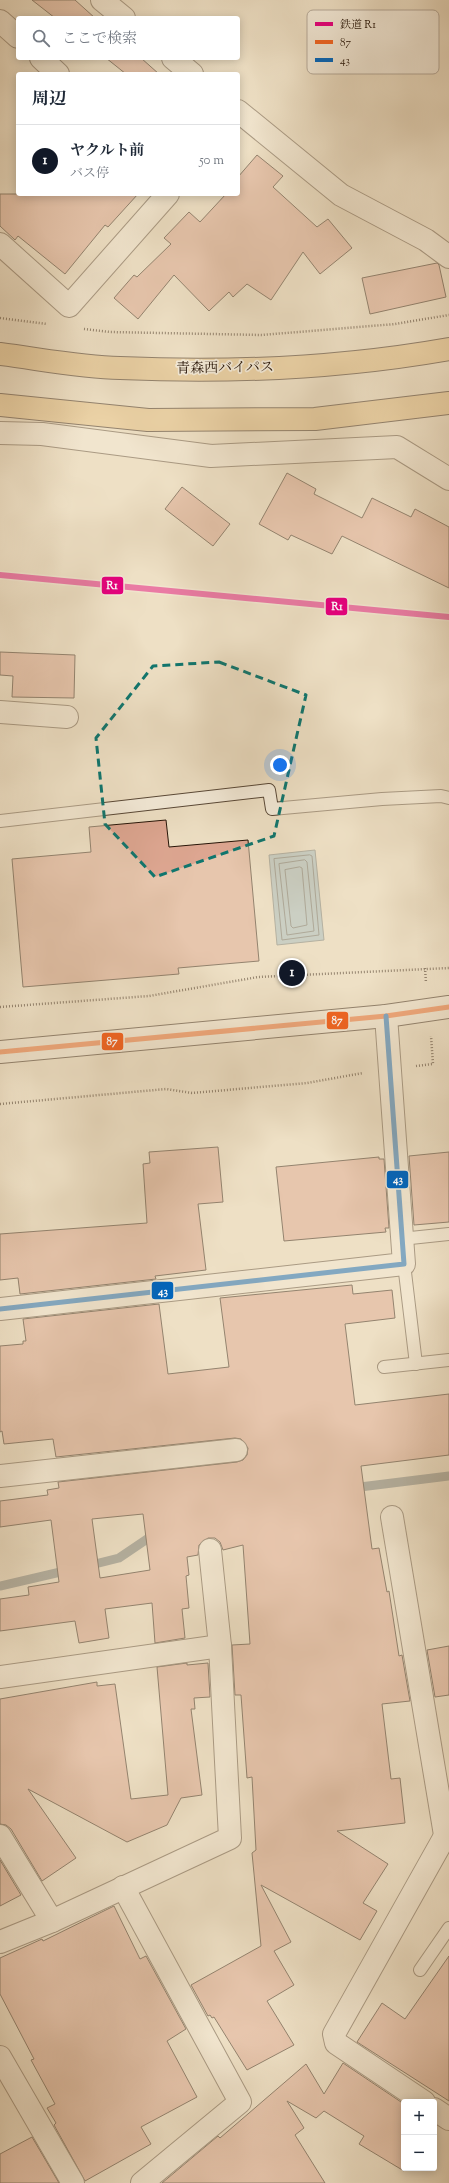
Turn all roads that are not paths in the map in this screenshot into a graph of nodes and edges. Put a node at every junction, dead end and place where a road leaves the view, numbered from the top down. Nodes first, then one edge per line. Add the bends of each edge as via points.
1 (102, 0) edge
2 (122, 16) edge
3 (0, 21) edge
4 (16, 35) edge
5 (43, 60) edge
6 (175, 60) edge
7 (56, 72) edge
8 (190, 72) edge
9 (240, 114) edge
10 (166, 196) edge
11 (0, 244) edge
12 (449, 257) edge
13 (449, 349) edge
14 (0, 354) edge
15 (449, 402) edge
16 (0, 405) edge
17 (0, 433) edge
18 (449, 479) edge
19 (0, 712) edge
20 (67, 717) dead end
21 (449, 798) edge
22 (0, 821) edge
23 (449, 1007) edge
24 (386, 1016) junction
25 (0, 1052) edge
26 (449, 1234) edge
27 (401, 1239) junction
28 (404, 1264) junction
29 (0, 1309) edge
30 (449, 1360) edge
31 (416, 1364) junction
32 (384, 1367) dead end
33 (236, 1450) dead end
34 (0, 1476) edge
35 (392, 1517) dead end
36 (210, 1550) dead end
37 (220, 1646) junction
38 (0, 1677) edge
39 (447, 1832) edge
40 (0, 1836) edge
41 (123, 1887) junction
42 (52, 1921) junction
43 (449, 1928) edge
44 (0, 1942) edge
45 (420, 1970) dead end
46 (0, 2057) edge
47 (420, 2099) edge
48 (437, 2111) edge
49 (449, 2119) edge
50 (74, 2183) edge
51 (142, 2183) edge

1 - 2 street
3 - 4 street
5 - 7 street
6 - 8 street
9 - 12 street via 341,195 426,240
10 - 11 street via 69,306
13 - 14 highway, 青森西バイパス via 395,359 252,370 119,368
15 - 16 highway via 315,419 148,420
17 - 18 street via 42,434 211,456 396,447
19 - 20 street
21 - 22 lane via 382,798 272,809 269,790
23 - 24 street
24 - 25 street
24 - 27 street
26 - 27 lane
27 - 28 street
28 - 29 street
28 - 31 lane
30 - 31 lane
31 - 32 lane
33 - 34 street
35 - 39 street
36 - 37 street
37 - 38 street
37 - 41 street via 230,1838
39 - 47 street via 334,2034 336,2043
40 - 42 street
41 - 42 street
41 - 51 street via 240,2102
42 - 44 street
43 - 45 lane
46 - 50 street
48 - 49 street

